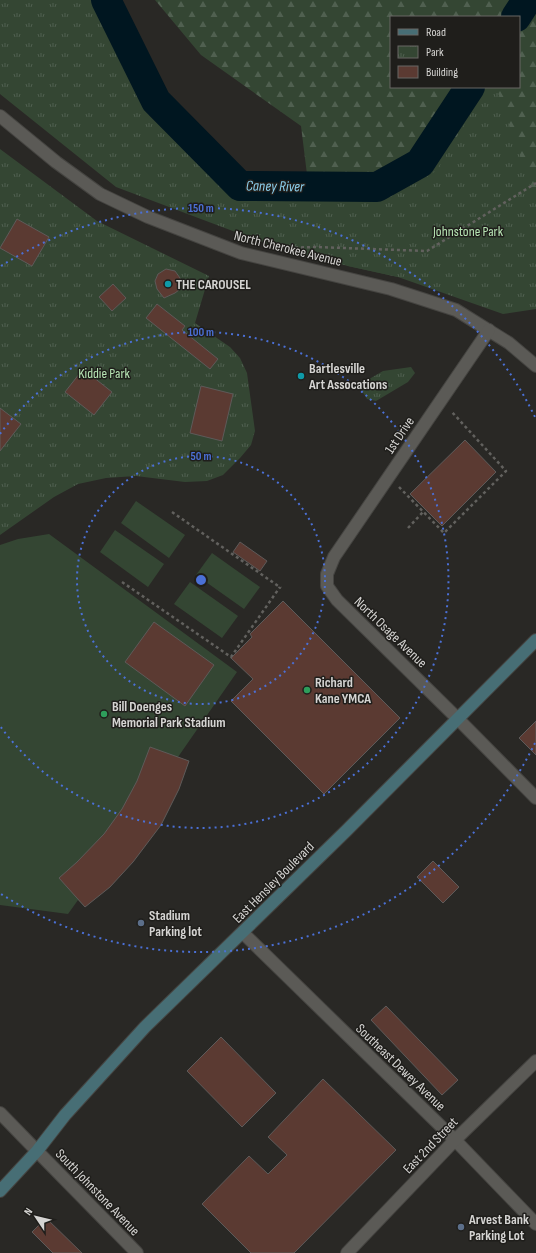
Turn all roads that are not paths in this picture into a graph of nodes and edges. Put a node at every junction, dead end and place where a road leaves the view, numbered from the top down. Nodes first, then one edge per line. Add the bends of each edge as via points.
1 (0, 116) edge
2 (489, 330) junction
3 (536, 366) edge
4 (334, 557) joint
5 (536, 640) edge
6 (458, 718) junction
7 (536, 798) edge
8 (243, 933) junction
9 (536, 1061) edge
10 (0, 1113) edge
11 (455, 1140) junction
12 (37, 1151) junction
13 (0, 1191) edge
14 (536, 1224) edge
15 (137, 1253) edge
16 (347, 1253) edge

1 - 2 street, North Cherokee Avenue via 100,194 148,217 241,253 428,300 456,310
2 - 3 street, North Cherokee Avenue
2 - 4 street, 1st Drive
4 - 6 street, North Osage Avenue via 327,574 327,586 337,600
5 - 6 main road, East Hensley Boulevard
6 - 7 street, North Osage Avenue
6 - 8 main road, East Hensley Boulevard
8 - 11 street, Southeast Dewey Avenue
8 - 12 main road, East Hensley Boulevard via 146,1028 65,1115
9 - 11 street, East 2nd Street
10 - 12 street, South Johnstone Avenue
11 - 14 street, Southeast Dewey Avenue
11 - 16 street, East 2nd Street
12 - 13 main road, East Hensley Boulevard
12 - 15 street, South Johnstone Avenue

